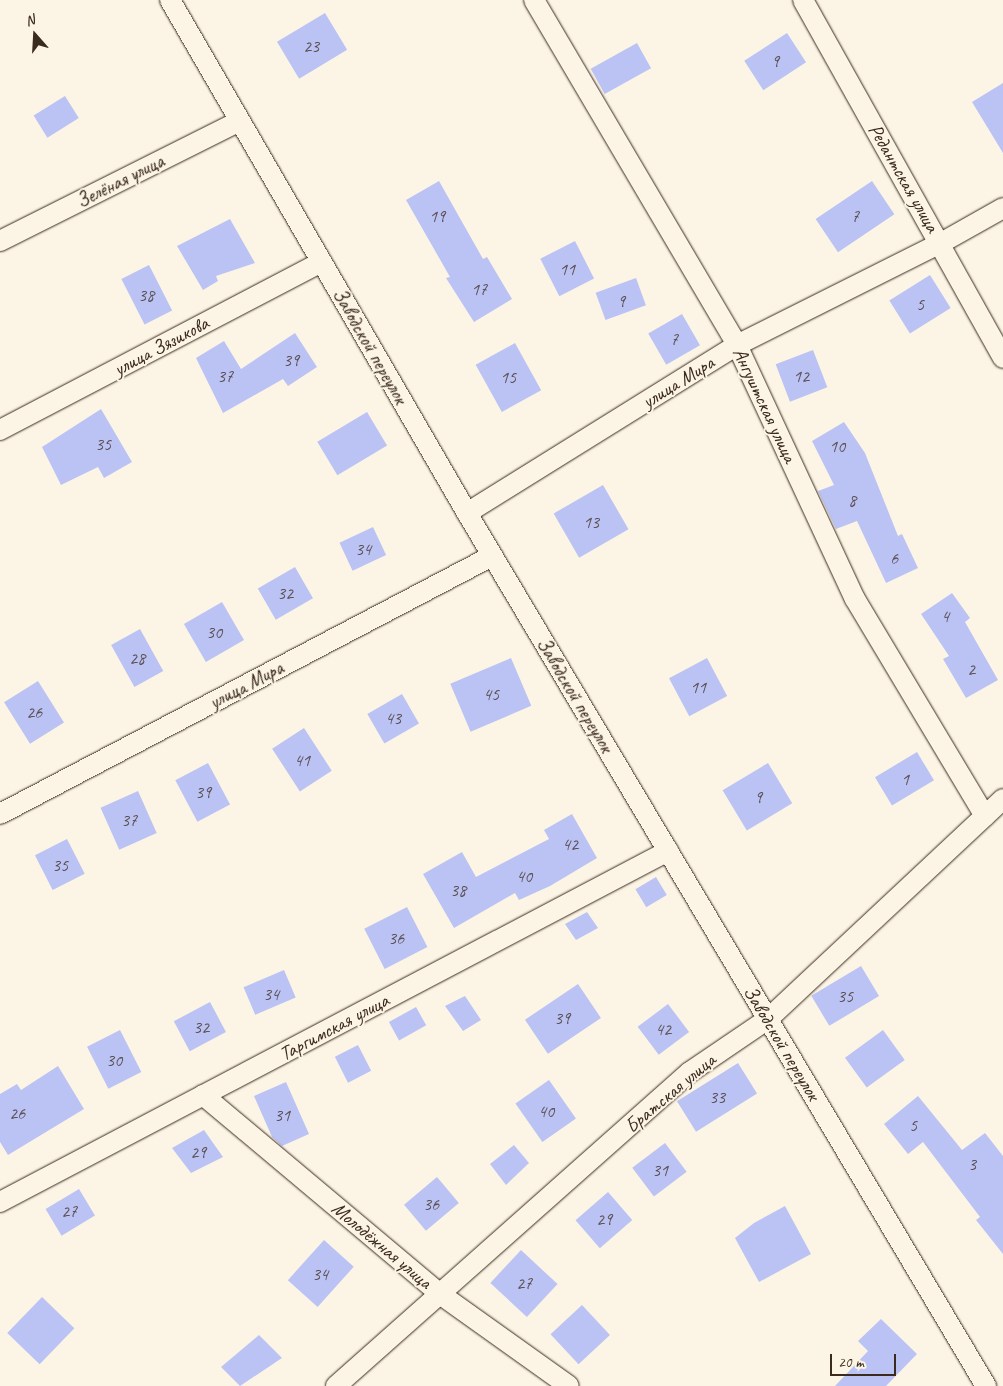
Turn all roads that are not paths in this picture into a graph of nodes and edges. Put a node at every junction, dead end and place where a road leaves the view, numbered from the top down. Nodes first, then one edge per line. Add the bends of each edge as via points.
1 (170, 0) edge
2 (534, 0) edge
3 (803, 0) edge
4 (240, 121) junction
5 (1003, 208) edge
6 (0, 241) edge
7 (941, 243) junction
8 (322, 262) junction
9 (737, 345) junction
10 (1003, 358) edge
11 (0, 430) edge
12 (467, 513) junction
13 (492, 556) junction
14 (1003, 799) edge
15 (0, 814) edge
16 (985, 816) junction
17 (668, 851) junction
18 (768, 1019) junction
19 (203, 1095) junction
20 (0, 1202) edge
21 (440, 1294) junction
22 (336, 1386) edge
23 (569, 1386) edge
24 (986, 1386) edge

1 - 4 street, Заводской переулок
2 - 9 street, Ангуштская улица
3 - 7 street, Редантская улица
4 - 6 street, Зелёная улица
4 - 8 street, Заводской переулок
5 - 7 street, улица Мира
7 - 9 street, улица Мира
7 - 10 street, Редантская улица
8 - 11 street, улица Зязикова
8 - 12 street, Заводской переулок
9 - 12 street, улица Мира
9 - 16 street, Ангуштская улица via 855,599
12 - 13 street, Заводской переулок
13 - 15 street, улица Мира
13 - 17 street, Заводской переулок
14 - 16 street, Братская улица
16 - 18 street, Братская улица
17 - 18 street, Заводской переулок
17 - 19 street, Таргимская улица
18 - 21 street, Братская улица via 690,1072
18 - 24 street, Заводской переулок
19 - 20 street, Таргимская улица
19 - 21 street, Молодёжная улица
21 - 22 street, Братская улица
21 - 23 street, Молодёжная улица

